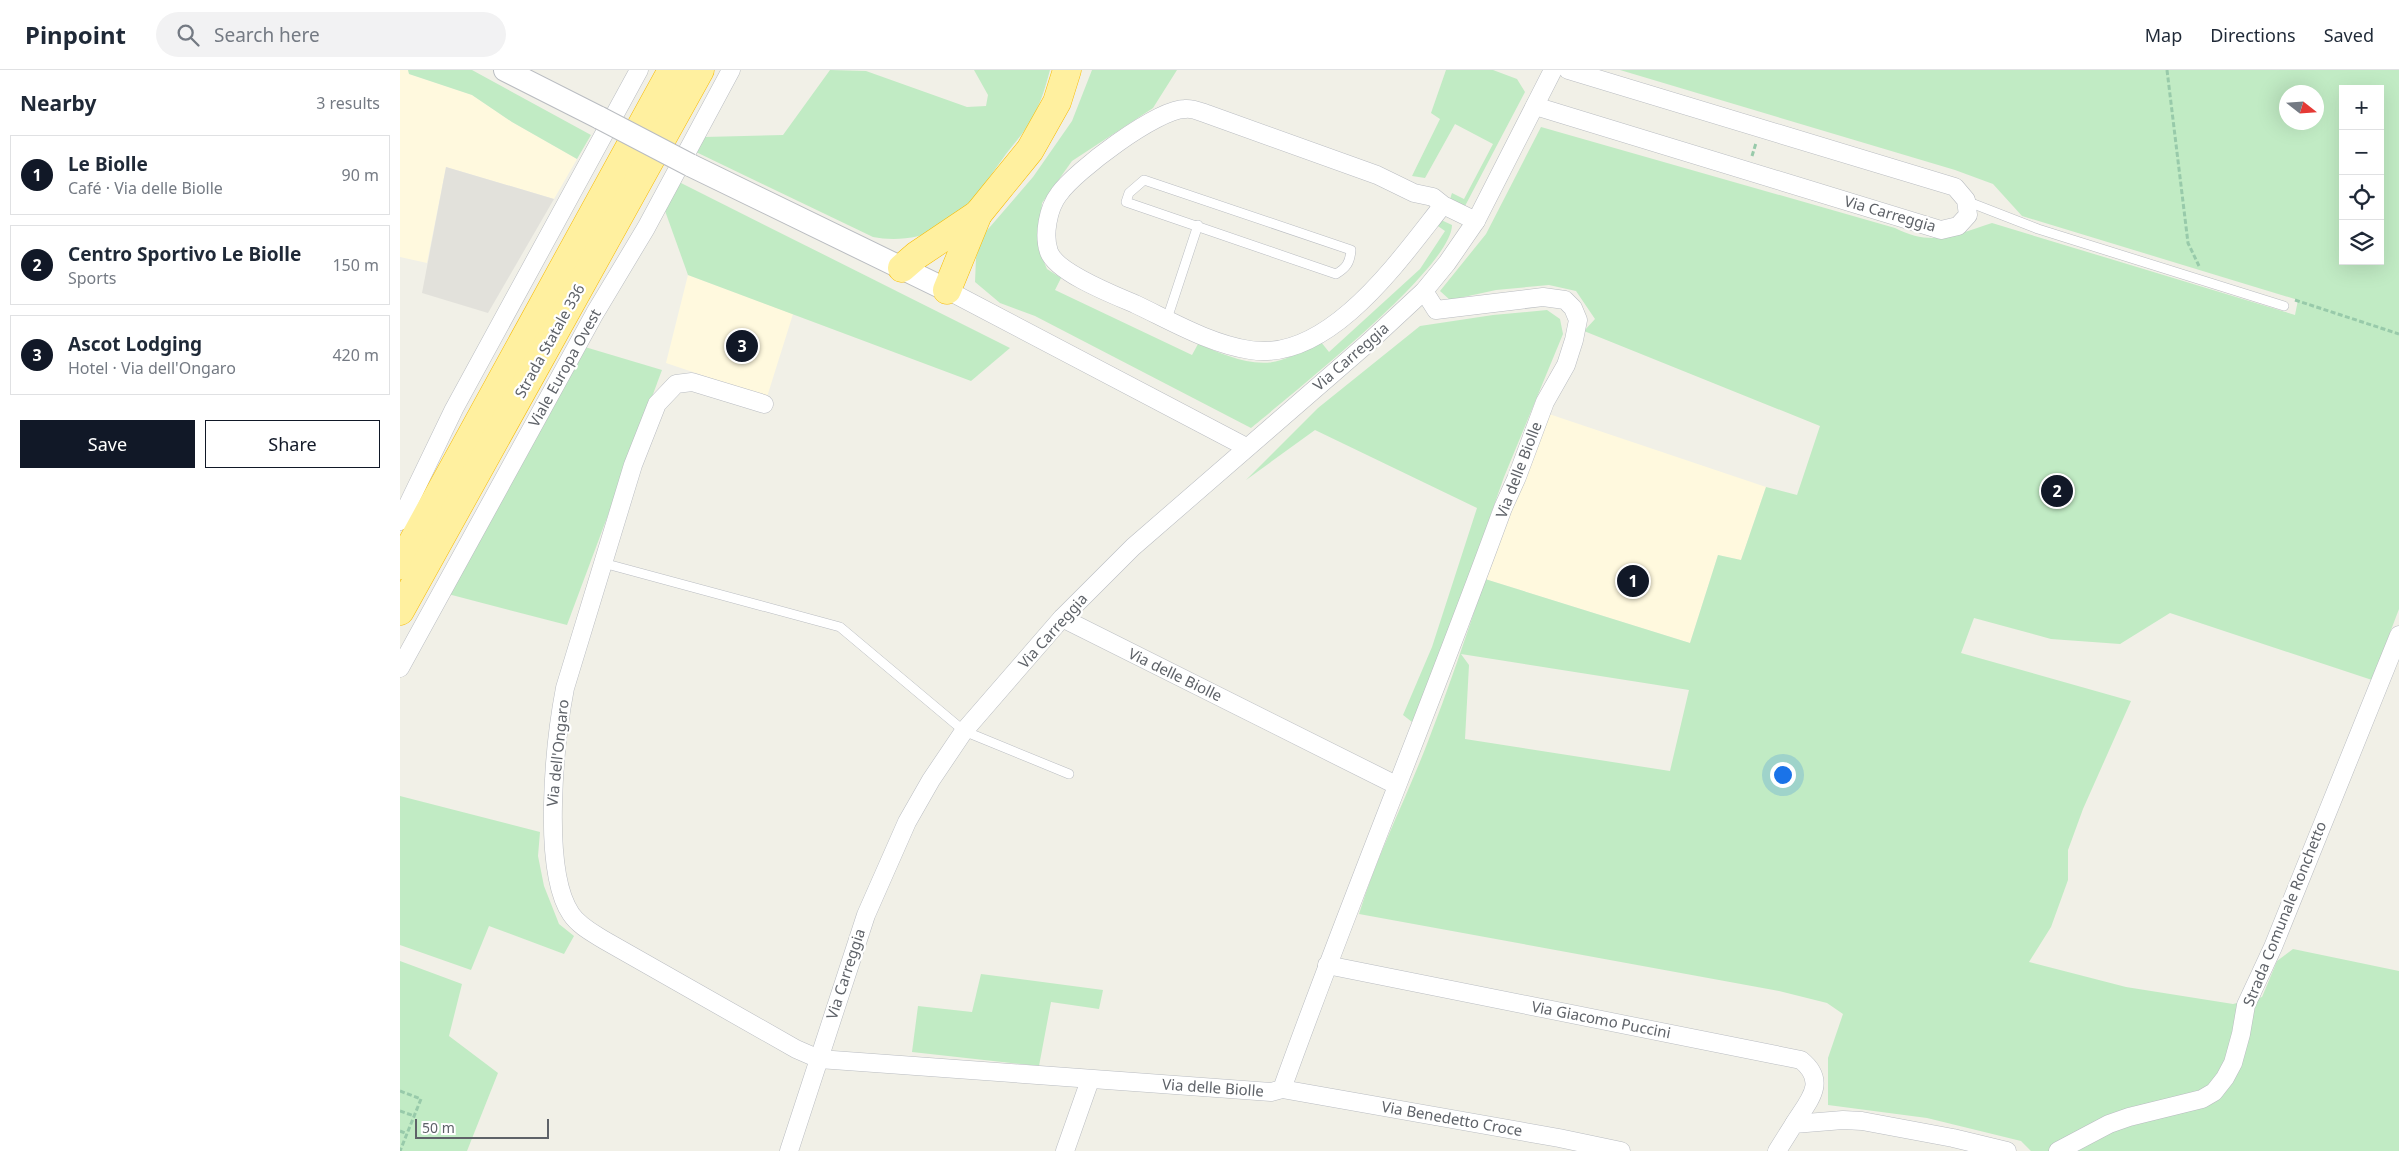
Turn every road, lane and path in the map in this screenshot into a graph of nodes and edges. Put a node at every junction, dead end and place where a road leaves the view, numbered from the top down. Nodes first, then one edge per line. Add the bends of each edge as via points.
1 (505, 70) edge
2 (639, 70) edge
3 (670, 70) edge
4 (700, 70) edge
5 (704, 70) edge
6 (731, 70) edge
7 (1067, 70) edge
8 (1553, 70) edge
9 (1568, 70) edge
10 (2167, 70) edge
11 (1535, 106) junction
12 (661, 114) junction
13 (1760, 128) junction
14 (1748, 172) junction
15 (1966, 200) junction
16 (1443, 205) junction
17 (978, 214) junction
18 (1476, 221) junction
19 (1198, 225) junction
20 (902, 268) junction
21 (2201, 272) dead end
22 (947, 290) junction
23 (1424, 291) junction
24 (2291, 299) dead end
25 (2284, 306) dead end
26 (1167, 319) junction
27 (2399, 334) edge
28 (764, 404) dead end
29 (1246, 447) junction
30 (400, 521) edge
31 (603, 562) junction
32 (400, 565) edge
33 (400, 611) edge
34 (1062, 618) junction
35 (2399, 635) edge
36 (400, 668) edge
37 (964, 731) junction
38 (1069, 774) dead end
39 (1396, 785) junction
40 (1327, 965) junction
41 (819, 1059) junction
42 (1090, 1080) junction
43 (1282, 1089) junction
44 (400, 1091) edge
45 (400, 1111) edge
46 (414, 1116) junction
47 (1794, 1124) junction
48 (400, 1132) edge
49 (407, 1134) junction
50 (400, 1150) edge
51 (789, 1151) edge
52 (1066, 1151) edge
53 (1621, 1151) edge
54 (1777, 1151) edge
55 (2006, 1151) edge
56 (2058, 1151) edge

1 - 20 street, bridge
2 - 30 street via 454,409
3 - 12 highway, Strada Statale 336
4 - 12 highway, Strada Statale 336
5 - 12 highway
6 - 36 street, Viale Europa Ovest
7 - 17 highway via 1057,102 1035,142
8 - 11 street, Via Carreggia
9 - 13 street
10 - 21 path via 2188,242
11 - 14 street, Via Carreggia
11 - 18 street, Via Carreggia
12 - 32 highway, Strada Statale 336
12 - 33 highway, Strada Statale 336
13 - 14 path
13 - 15 street via 1955,187
14 - 15 street, Via Carreggia via 1941,230 1958,226 1968,215
15 - 25 lane via 2038,229
16 - 18 street
16 - 26 street via 1357,306 1311,340 1284,350 1252,351 1227,346
16 - 26 street via 1433,197 1414,193 1377,175 1207,114 1186,108 1166,114 1076,174 1058,195 1048,217 1048,235 1049,252 1057,264 1105,291
17 - 20 highway via 917,254
17 - 22 highway
18 - 23 street, Via Carreggia
19 - 19 lane via 1126,202 1128,193 1144,180 1351,250 1350,261 1336,274
19 - 26 lane
20 - 22 street
22 - 29 street
23 - 29 street, Via Carreggia via 1368,344
23 - 39 street, Via delle Biolle via 1436,310 1543,297 1565,300 1578,320 1566,365 1545,402 1427,713
24 - 27 path
28 - 31 street, Via dell'Ongaro via 692,382 676,384 668,391 657,404 633,465
29 - 34 street, Via Carreggia via 1134,546
31 - 37 lane via 840,627
31 - 41 street, Via dell'Ongaro via 565,688 560,716 552,821 563,898 571,914 588,930
34 - 37 street, Via Carreggia
34 - 39 street, Via delle Biolle
35 - 56 street, Strada Comunale Ronchetto via 2246,1005 2233,1063 2225,1078 2214,1092 2202,1099 2109,1124
37 - 38 lane
37 - 41 street, Via Carreggia via 907,822 866,915
39 - 40 street, Via delle Biolle
40 - 43 street, Via delle Biolle
40 - 47 street, Via Giacomo Puccini via 1801,1060 1812,1069 1816,1081 1813,1094
41 - 42 street, Via delle Biolle
41 - 51 street, Via Carreggia
42 - 43 street, Via delle Biolle via 1271,1092
42 - 52 street
43 - 53 street, Via Benedetto Croce
44 - 46 path via 421,1099
45 - 46 path
46 - 49 path
47 - 54 street
47 - 55 street via 1843,1120 1862,1122
48 - 49 path
49 - 50 path

